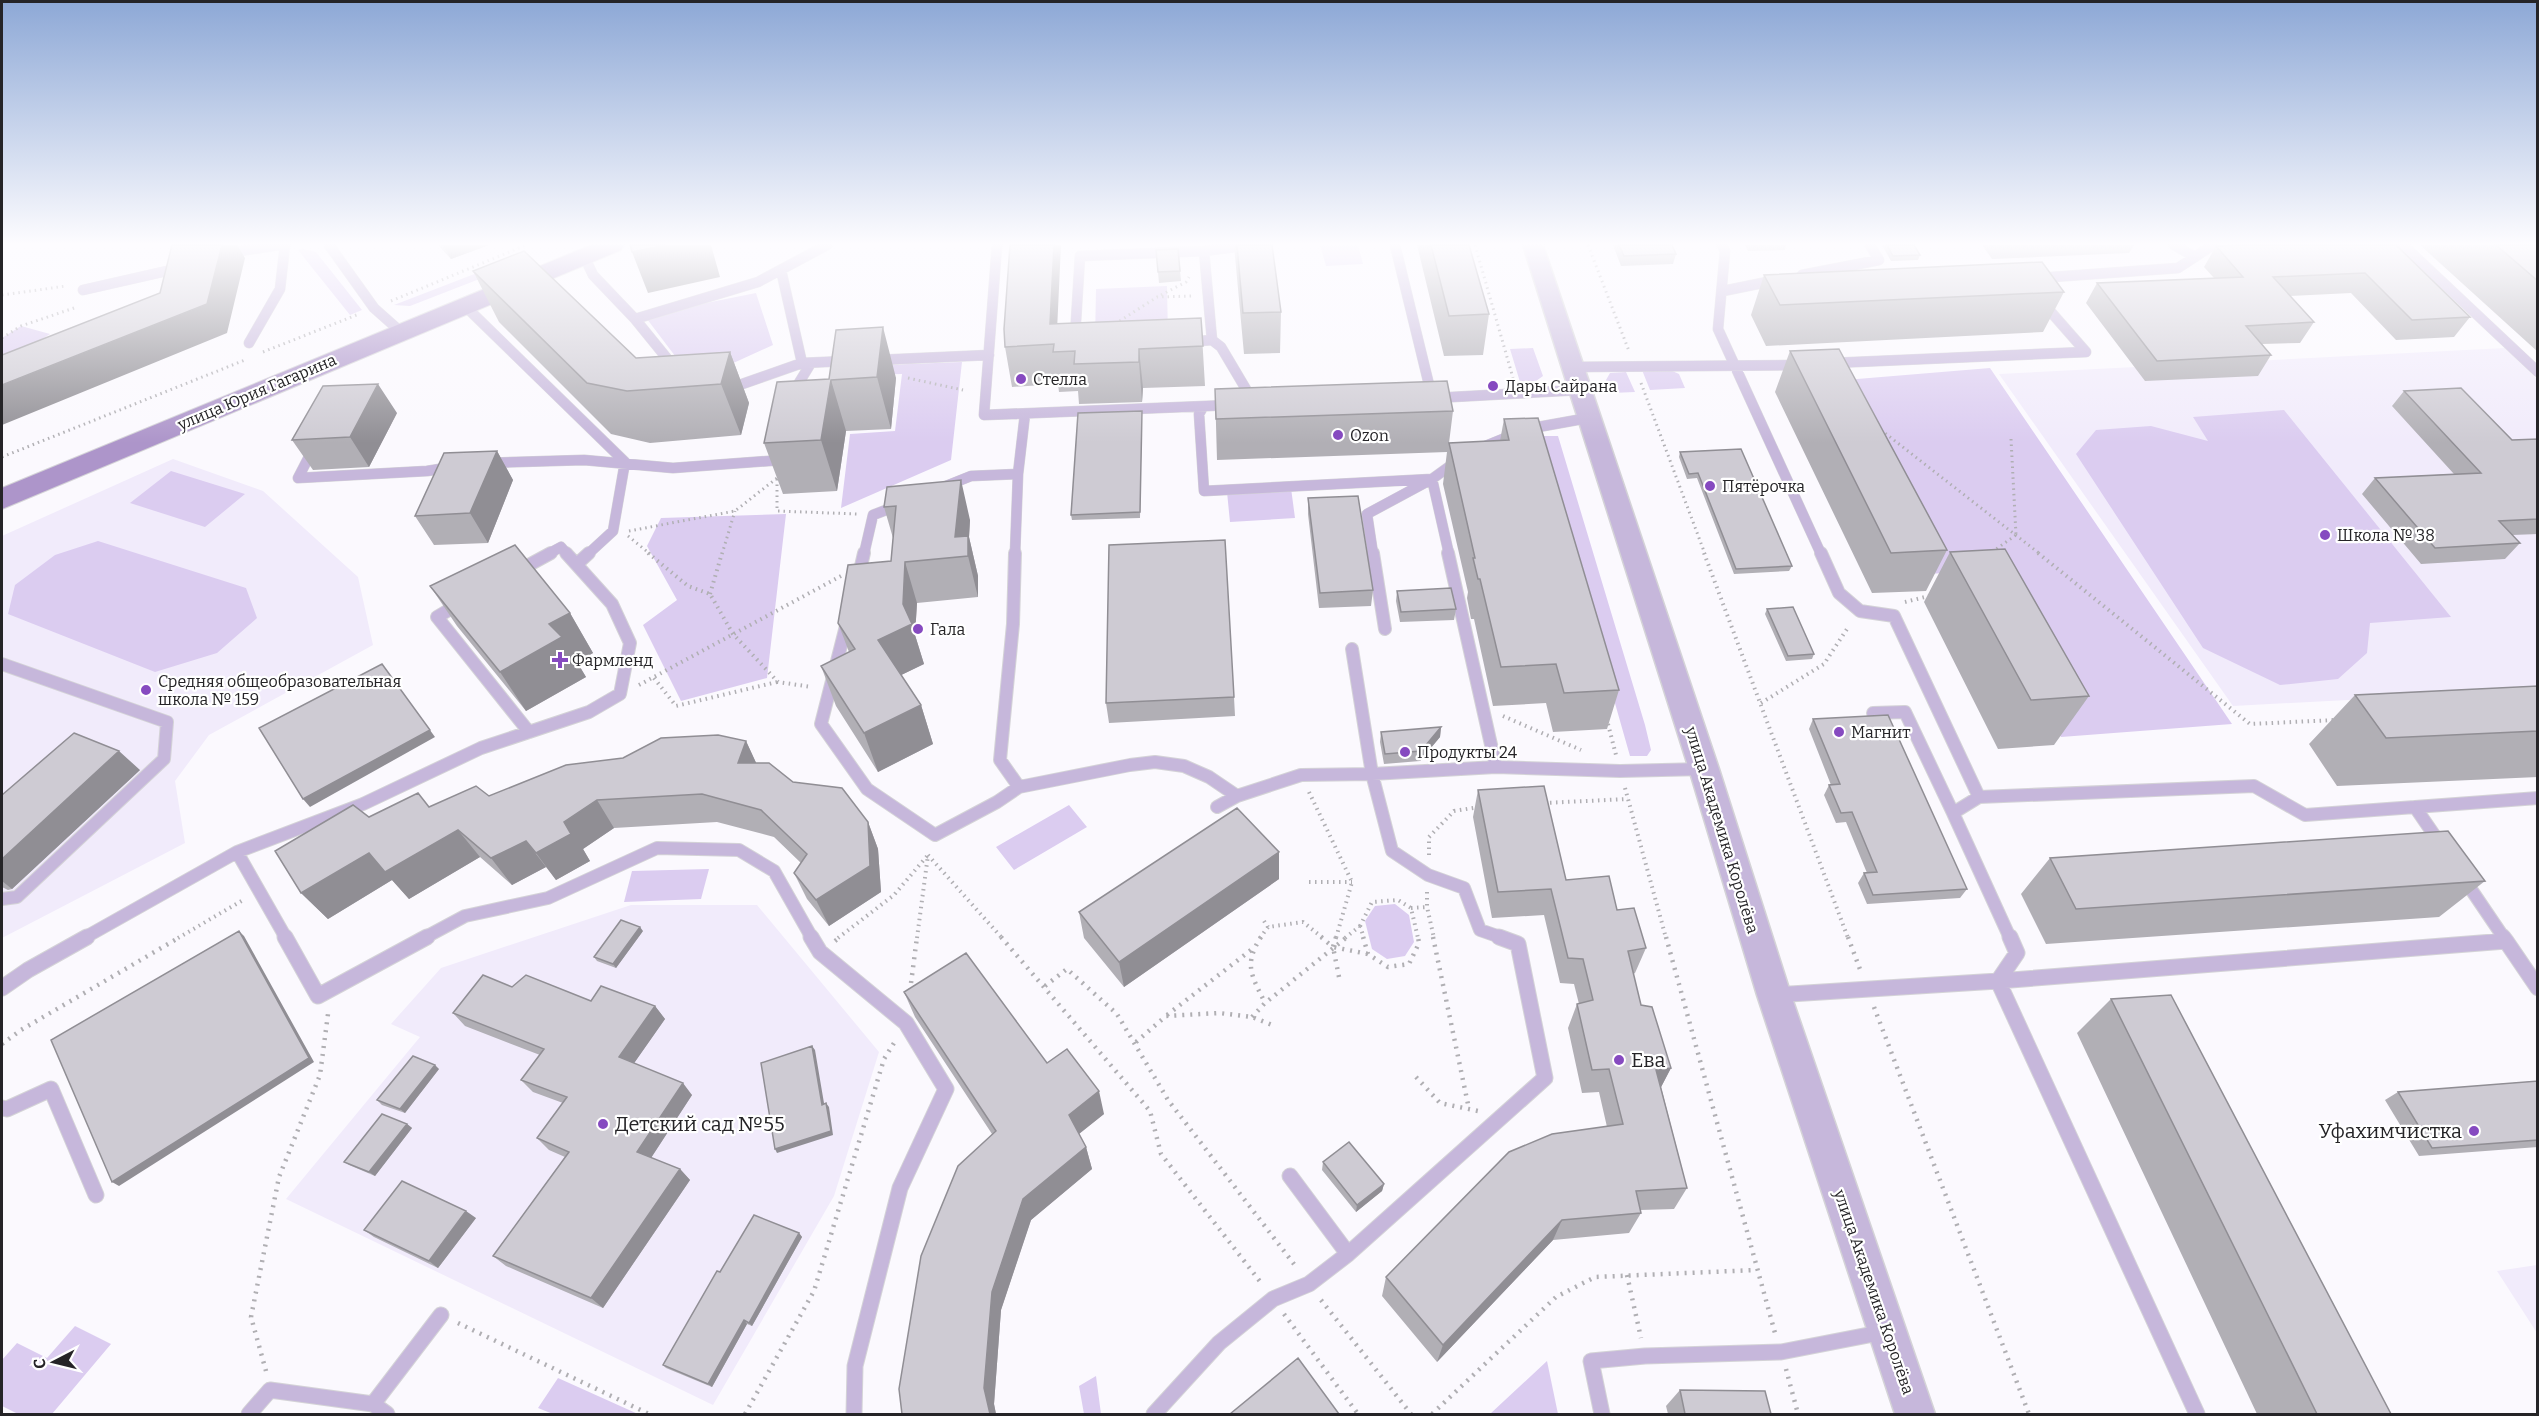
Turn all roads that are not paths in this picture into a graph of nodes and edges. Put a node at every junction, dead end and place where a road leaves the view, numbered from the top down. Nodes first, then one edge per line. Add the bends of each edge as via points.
1 (267, 311) edge
2 (377, 311) edge
3 (450, 311) edge
4 (470, 311) edge
5 (627, 311) edge
6 (661, 311) edge
7 (792, 311) edge
8 (992, 311) edge
9 (1076, 311) edge
10 (1209, 311) edge
11 (1411, 311) edge
12 (1554, 311) edge
13 (1720, 311) edge
14 (2050, 311) edge
15 (2473, 311) edge
16 (635, 319) junction
17 (401, 332) junction
18 (1212, 340) junction
19 (249, 343) dead end
20 (1178, 343) edge
21 (1074, 349) edge
22 (989, 355) junction
23 (870, 360) edge
24 (859, 361) edge
25 (807, 363) junction
26 (1816, 364) edge
27 (1804, 365) edge
28 (1735, 367) junction
29 (679, 372) edge
30 (2538, 372) edge
31 (723, 391) edge
32 (1580, 392) junction
33 (1432, 398) junction
34 (1421, 399) edge
35 (1254, 404) junction
36 (1266, 404) edge
37 (793, 407) edge
38 (1203, 407) junction
39 (1025, 414) junction
40 (786, 439) edge
41 (317, 440) edge
42 (625, 462) junction
43 (471, 464) edge
44 (1018, 474) junction
45 (455, 476) edge
46 (1432, 479) junction
47 (938, 489) edge
48 (916, 498) edge
49 (2, 499) edge
50 (577, 564) junction
51 (509, 576) edge
52 (856, 588) edge
53 (468, 599) edge
54 (850, 610) edge
55 (1385, 629) dead end
56 (1352, 649) dead end
57 (2, 664) edge
58 (1873, 713) edge
59 (529, 732) junction
60 (1496, 766) junction
61 (1704, 769) junction
62 (1372, 774) junction
63 (1019, 787) junction
64 (1237, 796) junction
65 (1979, 797) junction
66 (2538, 798) edge
67 (1216, 807) dead end
68 (2415, 807) junction
69 (1953, 813) junction
70 (237, 852) junction
71 (2, 899) edge
72 (2506, 941) junction
73 (1998, 981) junction
74 (2, 988) edge
75 (2538, 988) edge
76 (1774, 995) junction
77 (2, 1108) edge
78 (1290, 1176) dead end
79 (96, 1195) dead end
80 (1348, 1254) junction
81 (441, 1315) road end
82 (1888, 1331) junction
83 (372, 1404) junction
84 (249, 1414) edge
85 (387, 1414) edge
86 (854, 1414) edge
87 (1154, 1414) edge
88 (1602, 1414) edge
89 (1915, 1414) edge
90 (2197, 1414) edge

1 - 19 lane
2 - 17 lane
3 - 17 main road, улица Юрия Гагарина
4 - 42 lane
5 - 16 lane
6 - 16 lane
7 - 25 lane
8 - 22 lane
9 - 21 lane
10 - 18 lane
11 - 33 lane
12 - 32 street, улица Академика Королёва
13 - 28 lane via 1718,329
14 - 26 lane via 2086,352
15 - 30 lane
16 - 29 lane
17 - 49 main road, улица Юрия Гагарина
18 - 20 lane
18 - 35 lane via 1221,347
22 - 23 lane
22 - 39 lane via 984,415
24 - 25 lane
25 - 31 lane
25 - 37 lane
27 - 28 lane
28 - 32 lane via 1634,365
28 - 65 lane via 1839,593 1860,611 1894,616
32 - 33 lane
32 - 46 lane via 1527,429 1468,453
32 - 61 street, улица Академика Королёва
33 - 34 lane
35 - 36 lane
35 - 38 lane
38 - 39 lane
38 - 46 lane via 1199,414 1204,491
39 - 44 lane
40 - 42 lane via 782,460 674,468
41 - 45 lane via 298,478 459,466
42 - 43 lane
42 - 50 lane via 613,531
44 - 47 lane via 971,476
44 - 63 lane via 1013,624 1000,760
46 - 55 lane via 1367,514
46 - 60 lane
48 - 52 lane via 873,515
50 - 51 lane via 561,547
50 - 59 lane via 612,604 630,643 620,694 589,712
53 - 59 lane via 437,617
54 - 63 lane via 821,724 867,789 935,835
56 - 62 lane
57 - 71 lane via 167,722 164,759 17,897
58 - 69 lane via 1905,712
59 - 70 lane via 481,748 363,804
60 - 61 lane
60 - 62 lane
61 - 76 street, улица Академика Королёва
62 - 64 lane via 1301,775
62 - 80 lane via 1392,852 1428,876 1464,888 1480,930 1518,944 1545,1078
63 - 64 lane via 1155,762 1184,766
64 - 67 lane
65 - 68 lane via 2254,786 2305,815
65 - 69 lane
66 - 68 lane
68 - 72 lane
69 - 73 lane via 2017,953
70 - 74 lane
70 - 86 lane via 318,996 465,916 548,898 657,848 739,850 774,871 820,952 906,1023 946,1089 900,1188 855,1366
72 - 73 lane
72 - 75 lane
73 - 76 lane
73 - 90 lane
76 - 82 street, улица Академика Королёва
77 - 79 lane via 51,1089
78 - 80 lane
80 - 87 lane via 1309,1284 1273,1299 1219,1343
81 - 83 lane
82 - 88 lane via 1781,1352 1592,1361
82 - 89 street, улица Академика Королёва
83 - 84 lane via 270,1390
83 - 85 lane

